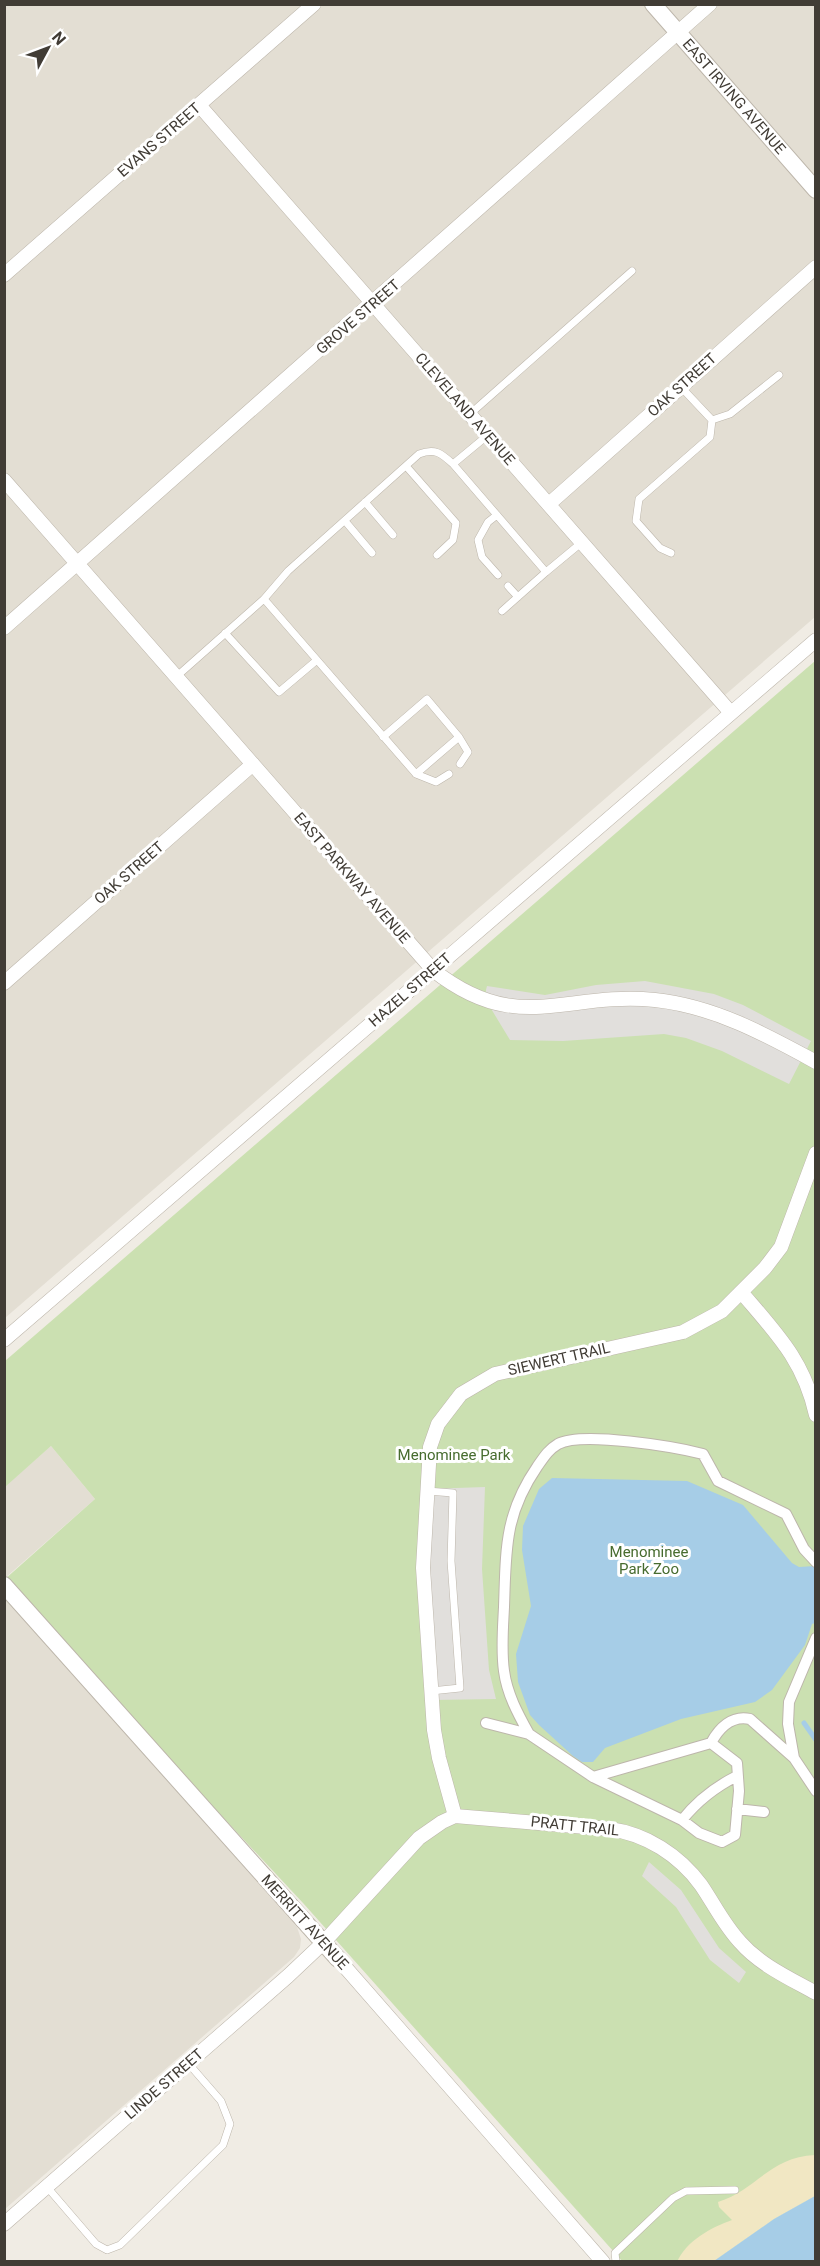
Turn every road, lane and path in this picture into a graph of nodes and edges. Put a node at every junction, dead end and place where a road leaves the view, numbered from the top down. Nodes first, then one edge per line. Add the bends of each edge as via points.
1 (314, 4) edge
2 (653, 4) edge
3 (710, 4) edge
4 (678, 33) junction
5 (199, 105) junction
6 (816, 190) edge
7 (816, 267) edge
8 (632, 271) dead end
9 (4, 275) edge
10 (372, 304) junction
11 (779, 375) dead end
12 (680, 386) junction
13 (470, 414) junction
14 (712, 420) junction
15 (488, 435) junction
16 (453, 464) junction
17 (406, 466) junction
18 (4, 480) edge
19 (365, 502) junction
20 (549, 504) junction
21 (497, 515) junction
22 (345, 521) junction
23 (393, 535) dead end
24 (581, 543) junction
25 (372, 553) dead end
26 (671, 553) dead end
27 (437, 555) dead end
28 (77, 565) junction
29 (546, 572) junction
30 (498, 575) dead end
31 (508, 586) dead end
32 (518, 597) junction
33 (264, 599) junction
34 (502, 611) dead end
35 (4, 628) edge
36 (225, 633) junction
37 (816, 640) edge
38 (317, 660) junction
39 (176, 677) junction
40 (730, 713) junction
41 (384, 737) junction
42 (459, 737) junction
43 (253, 764) junction
44 (460, 764) dead end
45 (416, 774) junction
46 (449, 774) dead end
47 (433, 970) junction
48 (4, 982) edge
49 (816, 1062) edge
50 (816, 1153) edge
51 (742, 1293) junction
52 (4, 1340) edge
53 (816, 1415) edge
54 (427, 1491) junction
55 (813, 1559) edge
56 (4, 1585) edge
57 (816, 1638) edge
58 (431, 1691) junction
59 (486, 1723) dead end
60 (529, 1734) junction
61 (711, 1743) junction
62 (794, 1758) junction
63 (737, 1776) junction
64 (593, 1778) junction
65 (816, 1791) edge
66 (737, 1809) junction
67 (764, 1812) dead end
68 (455, 1816) junction
69 (682, 1820) junction
70 (323, 1943) junction
71 (338, 1959) joint
72 (816, 1993) edge
73 (188, 2063) junction
74 (47, 2187) junction
75 (735, 2190) dead end
76 (4, 2224) edge
77 (603, 2262) edge
78 (616, 2262) edge

1 - 5 street, EVANS STREET
2 - 4 street, EAST IRVING AVENUE
3 - 4 street, GROVE STREET
4 - 6 street, EAST IRVING AVENUE
4 - 10 street, GROVE STREET
5 - 9 street, EVANS STREET
5 - 10 street, CLEVELAND AVENUE
7 - 12 street, OAK STREET
8 - 13 lane
10 - 13 street, CLEVELAND AVENUE
10 - 28 street, GROVE STREET
11 - 14 lane via 730,414
12 - 14 lane
12 - 20 street, OAK STREET
13 - 15 street, CLEVELAND AVENUE
14 - 26 lane via 710,437 639,499 636,521 660,548
15 - 16 lane
15 - 20 street, CLEVELAND AVENUE
16 - 17 lane via 441,452 430,450
16 - 21 lane
17 - 19 lane
17 - 27 lane via 456,523 453,540
18 - 28 street, EAST PARKWAY AVENUE
19 - 22 lane
19 - 23 lane
20 - 24 street, CLEVELAND AVENUE
21 - 29 lane
21 - 30 lane via 478,540 482,556
22 - 25 lane
22 - 33 lane via 288,571
24 - 29 lane
24 - 40 street, CLEVELAND AVENUE
28 - 35 street, GROVE STREET
28 - 39 street, EAST PARKWAY AVENUE
29 - 32 lane
31 - 32 lane
32 - 34 lane
33 - 36 lane
33 - 38 lane
36 - 38 lane via 279,692
36 - 39 lane
37 - 40 street, HAZEL STREET
38 - 41 lane
39 - 43 street, EAST PARKWAY AVENUE
40 - 47 street, HAZEL STREET
41 - 42 lane via 427,699
41 - 45 lane
42 - 44 lane via 468,752
42 - 45 lane
43 - 47 street, EAST PARKWAY AVENUE
43 - 48 street, OAK STREET
45 - 46 lane via 436,782
47 - 49 street, EAST PARKWAY AVENUE via 459,989 503,1006 558,1008 633,999 708,1010
47 - 52 street, HAZEL STREET
50 - 51 street, SIEWERT TRAIL via 781,1247
51 - 53 street via 797,1361
51 - 54 street, SIEWERT TRAIL via 722,1311 683,1332 517,1368 476,1384 448,1409 435,1429
54 - 58 street, SIEWERT TRAIL via 423,1568
54 - 58 lane via 453,1493 451,1561 460,1688
55 - 60 street via 786,1514 718,1481 703,1454 676,1447 573,1439 548,1450 518,1498 508,1532 504,1672 510,1698
56 - 70 street, MERRITT AVENUE
57 - 62 street via 789,1702
58 - 68 street, SIEWERT TRAIL via 439,1758
59 - 60 street
60 - 64 street
61 - 62 street via 719,1728 742,1718 750,1719
61 - 63 street via 737,1763
61 - 64 street
62 - 65 street
63 - 66 street
63 - 69 street via 717,1786
64 - 69 street
66 - 67 street
66 - 69 street via 735,1835 722,1842 699,1833
68 - 70 street via 419,1838
68 - 72 street, PRATT TRAIL via 610,1829 652,1841 687,1869 749,1951
70 - 71 street, MERRITT AVENUE
70 - 73 street, LINDE STREET
71 - 77 street, MERRITT AVENUE
73 - 74 street, LINDE STREET
73 - 74 lane via 221,2101 230,2124 223,2145 120,2246 108,2250 96,2244
74 - 76 street, LINDE STREET
75 - 78 lane via 686,2191 673,2198 615,2253

